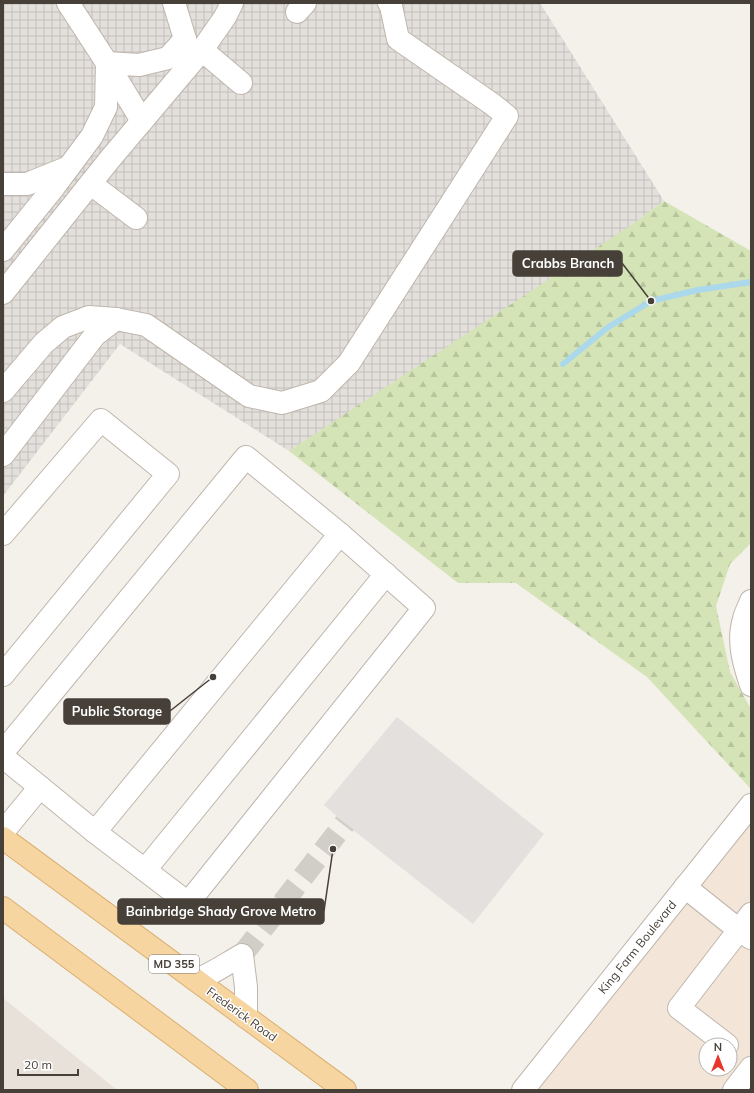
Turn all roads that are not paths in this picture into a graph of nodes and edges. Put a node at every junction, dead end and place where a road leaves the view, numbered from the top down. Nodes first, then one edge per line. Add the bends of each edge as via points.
1 (68, 3) edge
2 (174, 3) edge
3 (232, 3) edge
4 (389, 3) edge
5 (194, 44) junction
6 (107, 63) junction
7 (241, 83) dead end
8 (142, 120) junction
9 (69, 167) junction
10 (3, 184) edge
11 (91, 184) junction
12 (136, 218) dead end
13 (3, 250) edge
14 (3, 293) edge
15 (116, 319) junction
16 (3, 391) edge
17 (3, 455) edge
18 (3, 534) edge
19 (340, 534) junction
20 (386, 574) junction
21 (751, 601) edge
22 (3, 675) edge
23 (751, 684) edge
24 (3, 752) edge
25 (3, 757) edge
26 (40, 787) junction
27 (751, 805) edge
28 (3, 832) edge
29 (94, 832) junction
30 (3, 838) edge
31 (145, 870) junction
32 (685, 887) junction
33 (3, 908) edge
34 (747, 927) edge
35 (196, 980) junction
36 (246, 1017) junction
37 (717, 1037) edge
38 (738, 1053) edge
39 (751, 1064) edge
40 (751, 1068) edge
41 (247, 1090) edge
42 (345, 1090) edge
43 (524, 1090) edge
44 (734, 1090) edge

1 - 6 street
2 - 5 street
3 - 5 street via 225,17
4 - 15 street via 392,6 398,39 507,116 349,363 321,391 282,403 249,396 146,325
5 - 6 street via 168,58 139,65
5 - 7 street
5 - 8 street via 179,77
6 - 8 street
6 - 9 street via 106,107 92,136
8 - 11 street
9 - 10 street via 27,184
9 - 13 street
11 - 12 street
11 - 14 street
15 - 16 street via 89,317 63,327 44,343
15 - 17 street via 95,335
18 - 22 street via 101,420 168,474
19 - 20 street
19 - 24 street via 246,457
19 - 29 street
20 - 31 street
20 - 31 street via 424,608 188,903
21 - 23 street via 743,620 741,640 743,661
25 - 26 street
26 - 28 street
26 - 29 street
27 - 32 street, King Farm Boulevard
29 - 31 street
30 - 35 main road, Frederick Road / MD 355
32 - 34 street
32 - 43 street, King Farm Boulevard
33 - 41 main road
34 - 37 street via 679,1008
35 - 36 main road, Frederick Road / MD 355
35 - 36 street via 212,974 242,956
36 - 42 main road, Frederick Road / MD 355
38 - 39 street
40 - 44 street

